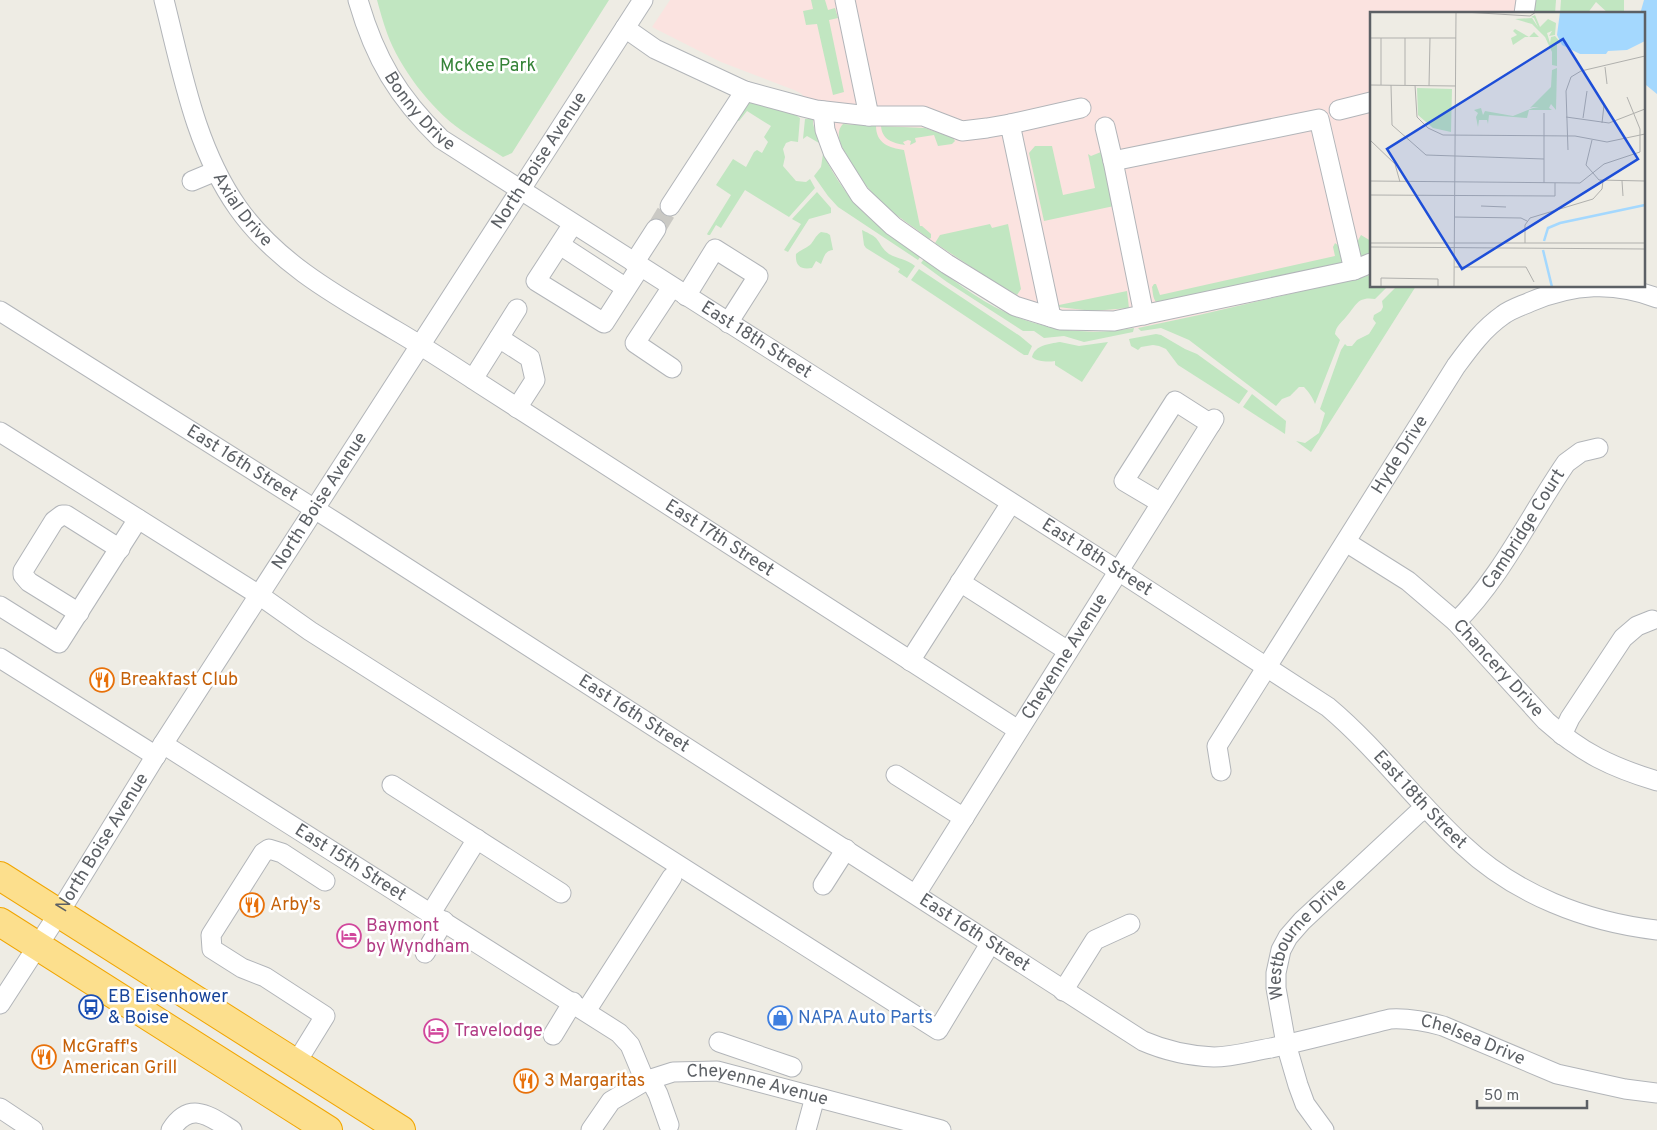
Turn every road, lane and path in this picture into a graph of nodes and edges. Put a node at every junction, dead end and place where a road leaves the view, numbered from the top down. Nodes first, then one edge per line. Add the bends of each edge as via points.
1 (164, 0) edge
2 (358, 0) edge
3 (643, 0) edge
4 (845, 0) edge
5 (625, 28) junction
6 (745, 91) junction
7 (1370, 102) edge
8 (1080, 108) dead end
9 (1339, 110) dead end
10 (823, 111) junction
11 (870, 116) junction
12 (1010, 124) junction
13 (1106, 127) dead end
14 (1113, 161) junction
15 (216, 170) junction
16 (192, 181) dead end
17 (520, 191) junction
18 (670, 206) tunnel mouth
19 (573, 224) junction
20 (656, 229) tunnel mouth
21 (560, 245) junction
22 (637, 265) junction
23 (1362, 267) edge
24 (626, 288) junction
25 (1568, 288) edge
26 (1617, 288) edge
27 (679, 291) junction
28 (1657, 298) edge
29 (517, 308) dead end
30 (0, 311) edge
31 (1144, 315) junction
32 (1051, 318) junction
33 (728, 323) junction
34 (499, 338) junction
35 (420, 345) junction
36 (672, 368) dead end
37 (473, 379) junction
38 (517, 408) junction
39 (0, 432) edge
40 (1598, 448) dead end
41 (1011, 503) junction
42 (1161, 503) junction
43 (314, 509) junction
44 (138, 519) junction
45 (1346, 542) junction
46 (120, 549) junction
47 (1119, 571) junction
48 (960, 582) junction
49 (259, 595) junction
50 (0, 606) edge
51 (79, 613) junction
52 (1652, 620) dead end
53 (1456, 622) junction
54 (1068, 651) junction
55 (0, 658) edge
56 (910, 661) junction
57 (1267, 667) junction
58 (1018, 730) junction
59 (1562, 735) junction
60 (160, 750) junction
61 (1221, 771) dead end
62 (896, 775) dead end
63 (1657, 781) edge
64 (392, 785) dead end
65 (1426, 808) junction
66 (964, 818) junction
67 (477, 839) junction
68 (846, 849) junction
69 (0, 876) edge
70 (672, 877) dead end
71 (326, 881) dead end
72 (823, 884) dead end
73 (561, 893) dead end
74 (916, 894) junction
75 (59, 913) junction
76 (438, 917) junction
77 (0, 922) edge
78 (1130, 924) dead end
79 (1657, 930) edge
80 (990, 944) junction
81 (37, 946) junction
82 (425, 953) dead end
83 (1063, 991) junction
84 (0, 1004) edge
85 (580, 1007) junction
86 (553, 1035) dead end
87 (719, 1042) dead end
88 (1286, 1044) junction
89 (296, 1063) junction
90 (792, 1067) dead end
91 (647, 1080) junction
92 (1657, 1092) edge
93 (815, 1097) junction
94 (0, 1108) edge
95 (669, 1125) dead end
96 (34, 1130) edge
97 (172, 1130) edge
98 (232, 1130) edge
99 (328, 1130) edge
100 (401, 1130) edge
101 (591, 1130) edge
102 (806, 1130) edge
103 (941, 1130) edge
104 (1324, 1130) edge

1 - 15 street, Axial Drive via 188,92 204,144
2 - 17 street, Bonny Drive via 381,61 411,108 441,139
3 - 5 street, North Boise Avenue
4 - 11 street
5 - 6 street via 655,49
5 - 17 street, North Boise Avenue
6 - 10 street
6 - 18 street
7 - 9 street
8 - 12 street
10 - 11 street
10 - 32 street via 824,130 833,152 860,195 886,220 947,264 1015,306
11 - 12 street via 923,116 962,130
12 - 32 street
13 - 14 street
14 - 23 street via 1319,119
14 - 31 street
15 - 16 street
15 - 35 street, Axial Drive via 238,208 297,269
17 - 19 street, East 18th Street
17 - 35 street, North Boise Avenue
19 - 21 street
19 - 22 street, East 18th Street
20 - 22 street
21 - 24 street
21 - 24 street via 536,281 604,324
22 - 24 street
22 - 27 street, East 18th Street
23 - 31 street
25 - 45 street, Hyde Drive via 1514,309 1481,334 1456,366
26 - 28 street, Hyde Drive
27 - 33 street, East 18th Street
27 - 33 street via 715,249 758,276
27 - 36 street via 635,343
29 - 34 street
30 - 43 street, East 16th Street
31 - 32 street via 1114,321
33 - 41 street, East 18th Street
34 - 37 street
34 - 38 street via 530,358 535,380
35 - 37 street, East 17th Street
35 - 43 street, North Boise Avenue
37 - 38 street, East 17th Street
38 - 56 street, East 17th Street
39 - 44 street
40 - 53 street, Cambridge Court via 1581,452 1566,463 1491,581
41 - 47 street, East 18th Street
41 - 48 street
42 - 42 street, Cheyenne Avenue via 1213,421 1175,401 1124,481
42 - 47 street, Cheyenne Avenue
43 - 49 street, North Boise Avenue
43 - 68 street, East 16th Street
44 - 46 street
44 - 49 street
45 - 53 street, Chancery Drive via 1408,581
45 - 57 street, Hyde Drive
46 - 51 street
46 - 51 street via 66,515 54,521 23,575
47 - 54 street, Cheyenne Avenue
47 - 57 street, East 18th Street
48 - 54 street
48 - 56 street
49 - 60 street, North Boise Avenue
49 - 80 street via 285,615 938,1030
50 - 51 street via 59,643
52 - 59 street via 1637,626 1622,638
53 - 59 street, Chancery Drive
54 - 58 street, Cheyenne Avenue
55 - 60 street, East 15th Street
56 - 58 street, East 17th Street
57 - 61 street, Hyde Drive via 1217,746
57 - 65 street, East 18th Street via 1354,728
58 - 66 street, Cheyenne Avenue
59 - 63 street, Chancery Drive via 1583,751 1612,766
60 - 75 street, North Boise Avenue
60 - 76 street, East 15th Street
62 - 66 street
64 - 67 street
65 - 79 street, East 18th Street via 1490,867 1544,899 1607,922
65 - 88 street, Westbourne Drive via 1288,936 1276,973
66 - 74 street, Cheyenne Avenue
67 - 73 street
67 - 76 street
68 - 72 street
68 - 74 street, East 16th Street
69 - 75 highway
70 - 85 street
71 - 89 street via 282,853 269,849 263,853 210,941 212,949 325,1016
74 - 80 street, East 16th Street
75 - 81 street, North Boise Avenue
75 - 89 highway
76 - 82 street
76 - 85 street, East 15th Street
77 - 81 highway
78 - 83 street via 1095,940
80 - 83 street, East 16th Street
81 - 84 street, North Boise Avenue
81 - 99 highway
83 - 88 street, East 16th Street via 1143,1042 1159,1048 1216,1057
85 - 86 street
85 - 91 street, East 15th Street via 619,1032 630,1045
87 - 90 street
88 - 92 street, Chelsea Drive via 1390,1019 1425,1021 1557,1074 1625,1089
88 - 104 street, Westbourne Drive via 1305,1104
89 - 100 highway
91 - 93 street, Cheyenne Avenue via 673,1072 717,1072
91 - 95 street, East 15th Street via 658,1094
91 - 101 street, Cheyenne Avenue via 611,1101
93 - 102 street
93 - 103 street, Cheyenne Avenue
94 - 96 street
97 - 98 street via 177,1121 190,1113 205,1113

